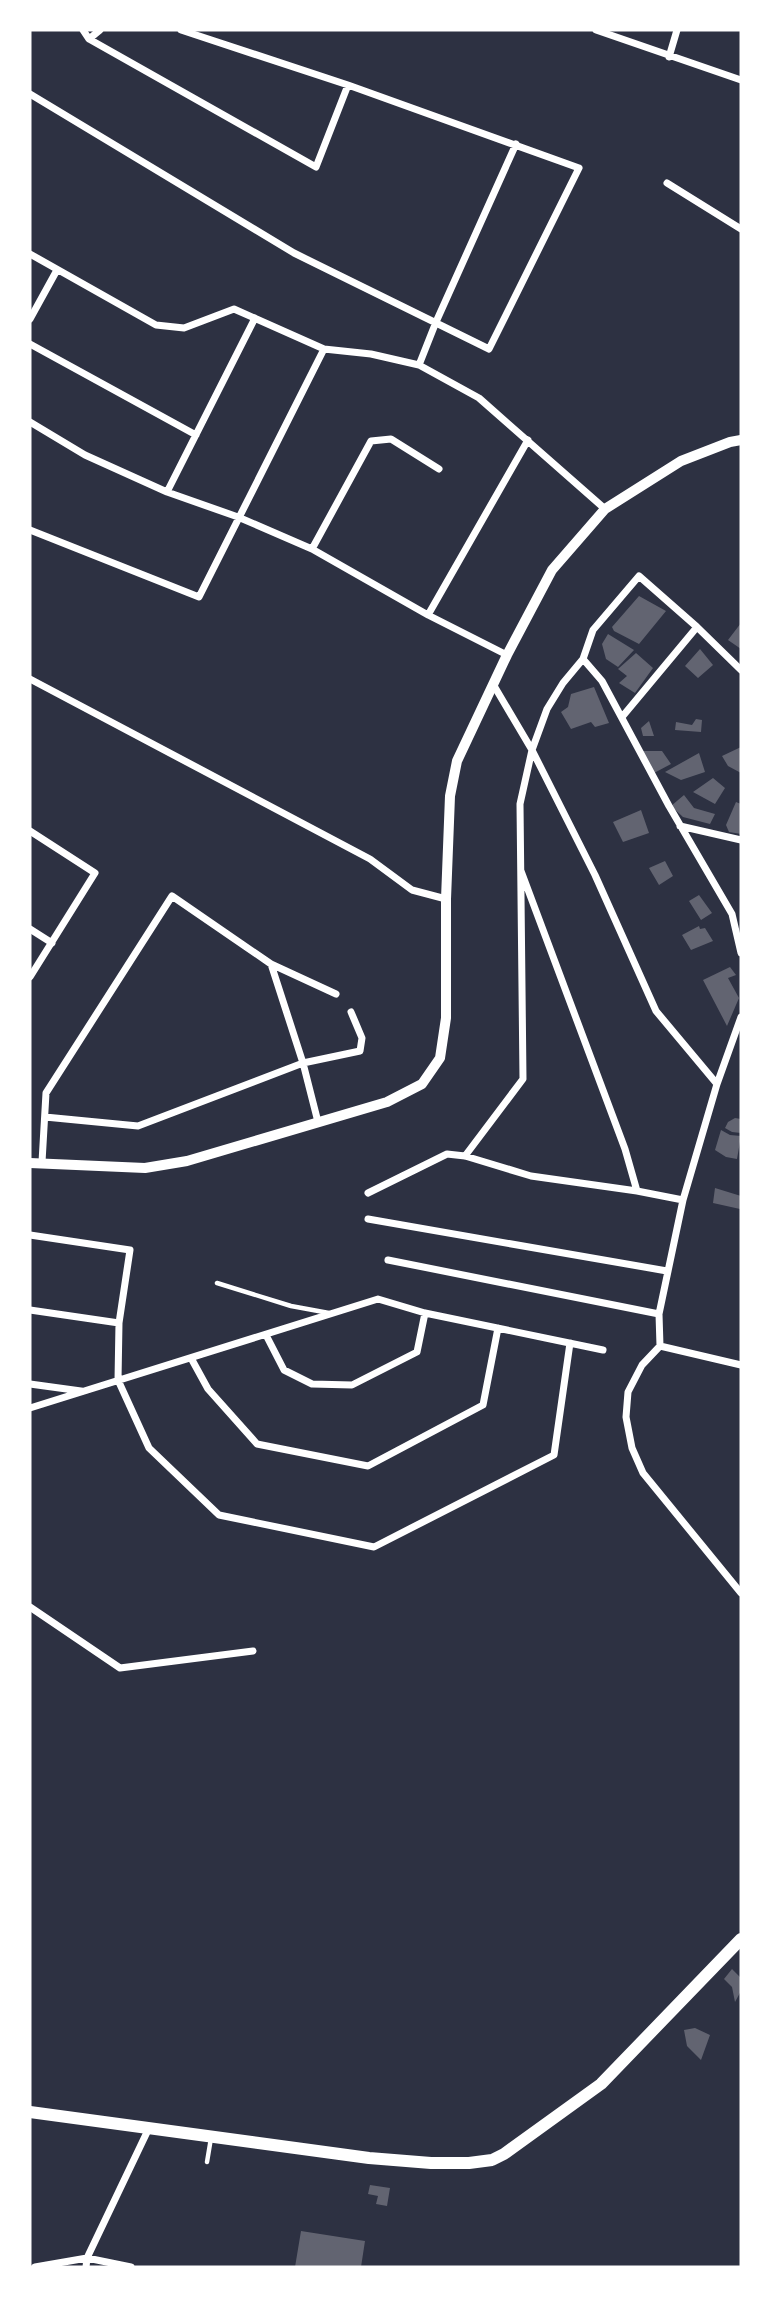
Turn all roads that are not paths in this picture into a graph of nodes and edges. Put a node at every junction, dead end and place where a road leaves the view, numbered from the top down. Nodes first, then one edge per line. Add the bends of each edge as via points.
1 (83, 30) edge
2 (100, 30) edge
3 (181, 30) edge
4 (596, 30) edge
5 (677, 30) edge
6 (89, 39) junction
7 (669, 57) junction
8 (741, 80) edge
9 (348, 85) junction
10 (30, 94) edge
11 (516, 144) junction
12 (667, 183) dead end
13 (741, 229) edge
14 (30, 254) edge
15 (57, 270) junction
16 (256, 318) junction
17 (30, 319) edge
18 (436, 322) junction
19 (30, 344) edge
20 (324, 349) junction
21 (419, 365) junction
22 (30, 422) edge
23 (196, 435) junction
24 (528, 440) junction
25 (741, 440) edge
26 (439, 469) dead end
27 (167, 492) junction
28 (606, 509) junction
29 (238, 517) junction
30 (30, 530) edge
31 (312, 549) junction
32 (428, 615) junction
33 (696, 627) junction
34 (507, 655) junction
35 (583, 659) junction
36 (741, 670) edge
37 (30, 679) edge
38 (493, 684) junction
39 (622, 717) junction
40 (532, 750) junction
41 (680, 826) junction
42 (30, 831) edge
43 (741, 840) edge
44 (519, 866) junction
45 (446, 899) junction
46 (30, 929) edge
47 (52, 943) junction
48 (741, 953) edge
49 (271, 964) junction
50 (30, 977) edge
51 (336, 994) dead end
52 (351, 1012) dead end
53 (741, 1017) edge
54 (303, 1063) junction
55 (717, 1084) junction
56 (45, 1116) junction
57 (318, 1122) junction
58 (465, 1156) junction
59 (42, 1162) junction
60 (30, 1163) edge
61 (636, 1191) junction
62 (368, 1193) dead end
63 (684, 1200) junction
64 (368, 1219) dead end
65 (30, 1235) edge
66 (388, 1260) dead end
67 (667, 1271) junction
68 (218, 1283) dead end
69 (30, 1310) edge
70 (334, 1313) junction
71 (425, 1313) junction
72 (659, 1314) junction
73 (118, 1323) junction
74 (498, 1328) junction
75 (266, 1335) junction
76 (570, 1343) junction
77 (660, 1346) junction
78 (603, 1350) dead end
79 (191, 1358) junction
80 (741, 1365) edge
81 (118, 1380) junction
82 (30, 1384) edge
83 (85, 1391) junction
84 (30, 1408) edge
85 (741, 1593) edge
86 (30, 1607) edge
87 (253, 1651) dead end
88 (741, 1939) edge
89 (30, 2112) edge
90 (149, 2127) junction
91 (212, 2136) junction
92 (207, 2162) dead end
93 (87, 2258) junction
94 (35, 2267) edge
95 (86, 2267) edge
96 (131, 2267) edge

1 - 6 street
2 - 6 street
3 - 9 street
4 - 7 street
5 - 7 street
6 - 9 street via 316,167
7 - 8 street
9 - 11 street
10 - 18 street via 294,253
11 - 18 street
11 - 18 street via 579,168 488,349
12 - 13 street
14 - 15 street
15 - 16 street via 156,325 184,328 234,309
15 - 17 street
16 - 20 street
16 - 23 street
18 - 21 street
19 - 23 street
20 - 21 street
20 - 29 street
21 - 24 street via 479,398
22 - 27 street via 85,455
23 - 27 street
24 - 28 street
24 - 32 street
25 - 28 street via 681,461
26 - 31 street via 391,439 371,441
27 - 29 street
28 - 34 street via 552,570
29 - 30 street via 200,597
29 - 31 street
31 - 32 street
32 - 34 street
33 - 35 street via 639,576 593,630
33 - 36 street
33 - 39 street
34 - 38 street
35 - 39 street
35 - 40 street via 547,709
37 - 45 street via 370,859 412,891
38 - 40 street
38 - 45 street via 457,761 450,796
39 - 41 street
40 - 44 street via 520,804
40 - 55 street via 656,1010
41 - 43 street
41 - 48 street via 733,914
42 - 47 street via 95,873
44 - 58 street via 523,1079
44 - 61 street via 625,1149
45 - 57 street via 446,1018 440,1058 422,1084 387,1102
46 - 47 street
47 - 50 street
49 - 51 street
49 - 54 street
49 - 56 street via 172,896 46,1093
52 - 54 street via 362,1038 360,1051
53 - 55 street
54 - 56 street via 138,1126
54 - 57 street
55 - 63 street
56 - 59 street
57 - 59 street via 187,1161 145,1168
58 - 61 street via 531,1176
58 - 62 street via 447,1154
59 - 60 street
61 - 63 street
63 - 67 street
64 - 67 street
65 - 73 street via 130,1250
66 - 72 street
67 - 72 street
68 - 70 lane via 291,1306
69 - 73 street
70 - 71 street via 378,1299
70 - 75 street
71 - 74 street
71 - 75 street via 417,1352 352,1385 313,1384 284,1370
72 - 77 street
73 - 81 street
74 - 76 street
74 - 79 street via 483,1405 368,1466 257,1444 208,1389
75 - 79 street
76 - 78 street
76 - 81 street via 554,1455 374,1547 219,1515 149,1448
77 - 80 street
77 - 85 street via 642,1365 628,1392 626,1417 632,1448 643,1473
79 - 81 street
81 - 83 street
82 - 83 street
83 - 84 street
86 - 87 street via 120,1668
88 - 91 main road via 601,2084 492,2160 431,2163
89 - 90 main road
90 - 91 main road
90 - 93 street
91 - 92 lane
93 - 94 street
93 - 95 street
93 - 96 street

